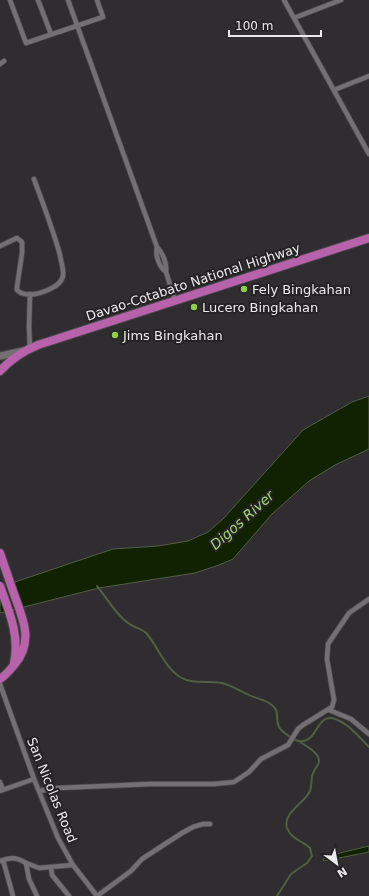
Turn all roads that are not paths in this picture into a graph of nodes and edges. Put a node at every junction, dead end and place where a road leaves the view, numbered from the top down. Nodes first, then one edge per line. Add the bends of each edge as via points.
1 (10, 0) edge
2 (38, 0) edge
3 (68, 0) edge
4 (97, 0) edge
5 (284, 0) edge
6 (341, 0) edge
7 (294, 18) junction
8 (77, 26) junction
9 (51, 34) junction
10 (369, 76) edge
11 (334, 90) junction
12 (369, 154) edge
13 (34, 179) dead end
14 (369, 238) edge
15 (0, 246) edge
16 (30, 294) junction
17 (175, 300) junction
18 (28, 349) junction
19 (0, 356) edge
20 (0, 371) edge
21 (0, 553) edge
22 (0, 586) edge
23 (369, 599) edge
24 (13, 666) junction
25 (0, 679) edge
26 (0, 684) edge
27 (329, 710) junction
28 (369, 734) edge
29 (34, 779) junction
30 (0, 782) edge
31 (2, 790) edge
32 (39, 791) junction
33 (210, 824) dead end
34 (2, 860) edge
35 (26, 864) junction
36 (73, 865) junction
37 (51, 868) junction
38 (13, 896) edge
39 (37, 896) edge
40 (69, 896) edge
41 (97, 896) edge

1 - 9 street via 26,43
2 - 9 street
3 - 8 street
4 - 8 street via 103,17
5 - 7 street
6 - 7 street
7 - 11 street
8 - 9 street
8 - 17 street via 157,247 161,269 166,272
10 - 11 street
11 - 12 street
13 - 16 street via 53,229 63,276 55,287 42,293
14 - 17 highway, Davao-Cotabato National Highway
15 - 16 street via 17,238 22,242 17,290 21,294
16 - 18 street
17 - 18 highway, Davao-Cotabato National Highway
18 - 19 main road
18 - 20 highway, Davao-Cotabato National Highway
21 - 24 highway via 25,627 23,653
22 - 24 highway via 14,629 16,643
23 - 27 street via 349,613 328,644 327,659 334,700
24 - 25 highway
26 - 29 street, San Nicolas Road
27 - 28 street via 351,719
27 - 32 street via 303,725 288,745 261,759 249,772 234,782 64,787
29 - 31 street
29 - 32 street, San Nicolas Road
30 - 31 street
32 - 36 street, San Nicolas Road via 58,838
33 - 41 street via 193,827 182,833 142,859 131,871
34 - 35 street via 13,858
34 - 38 street
35 - 37 street
35 - 39 street via 28,879
36 - 37 street
36 - 41 street, San Nicolas Road
37 - 40 street via 52,875

